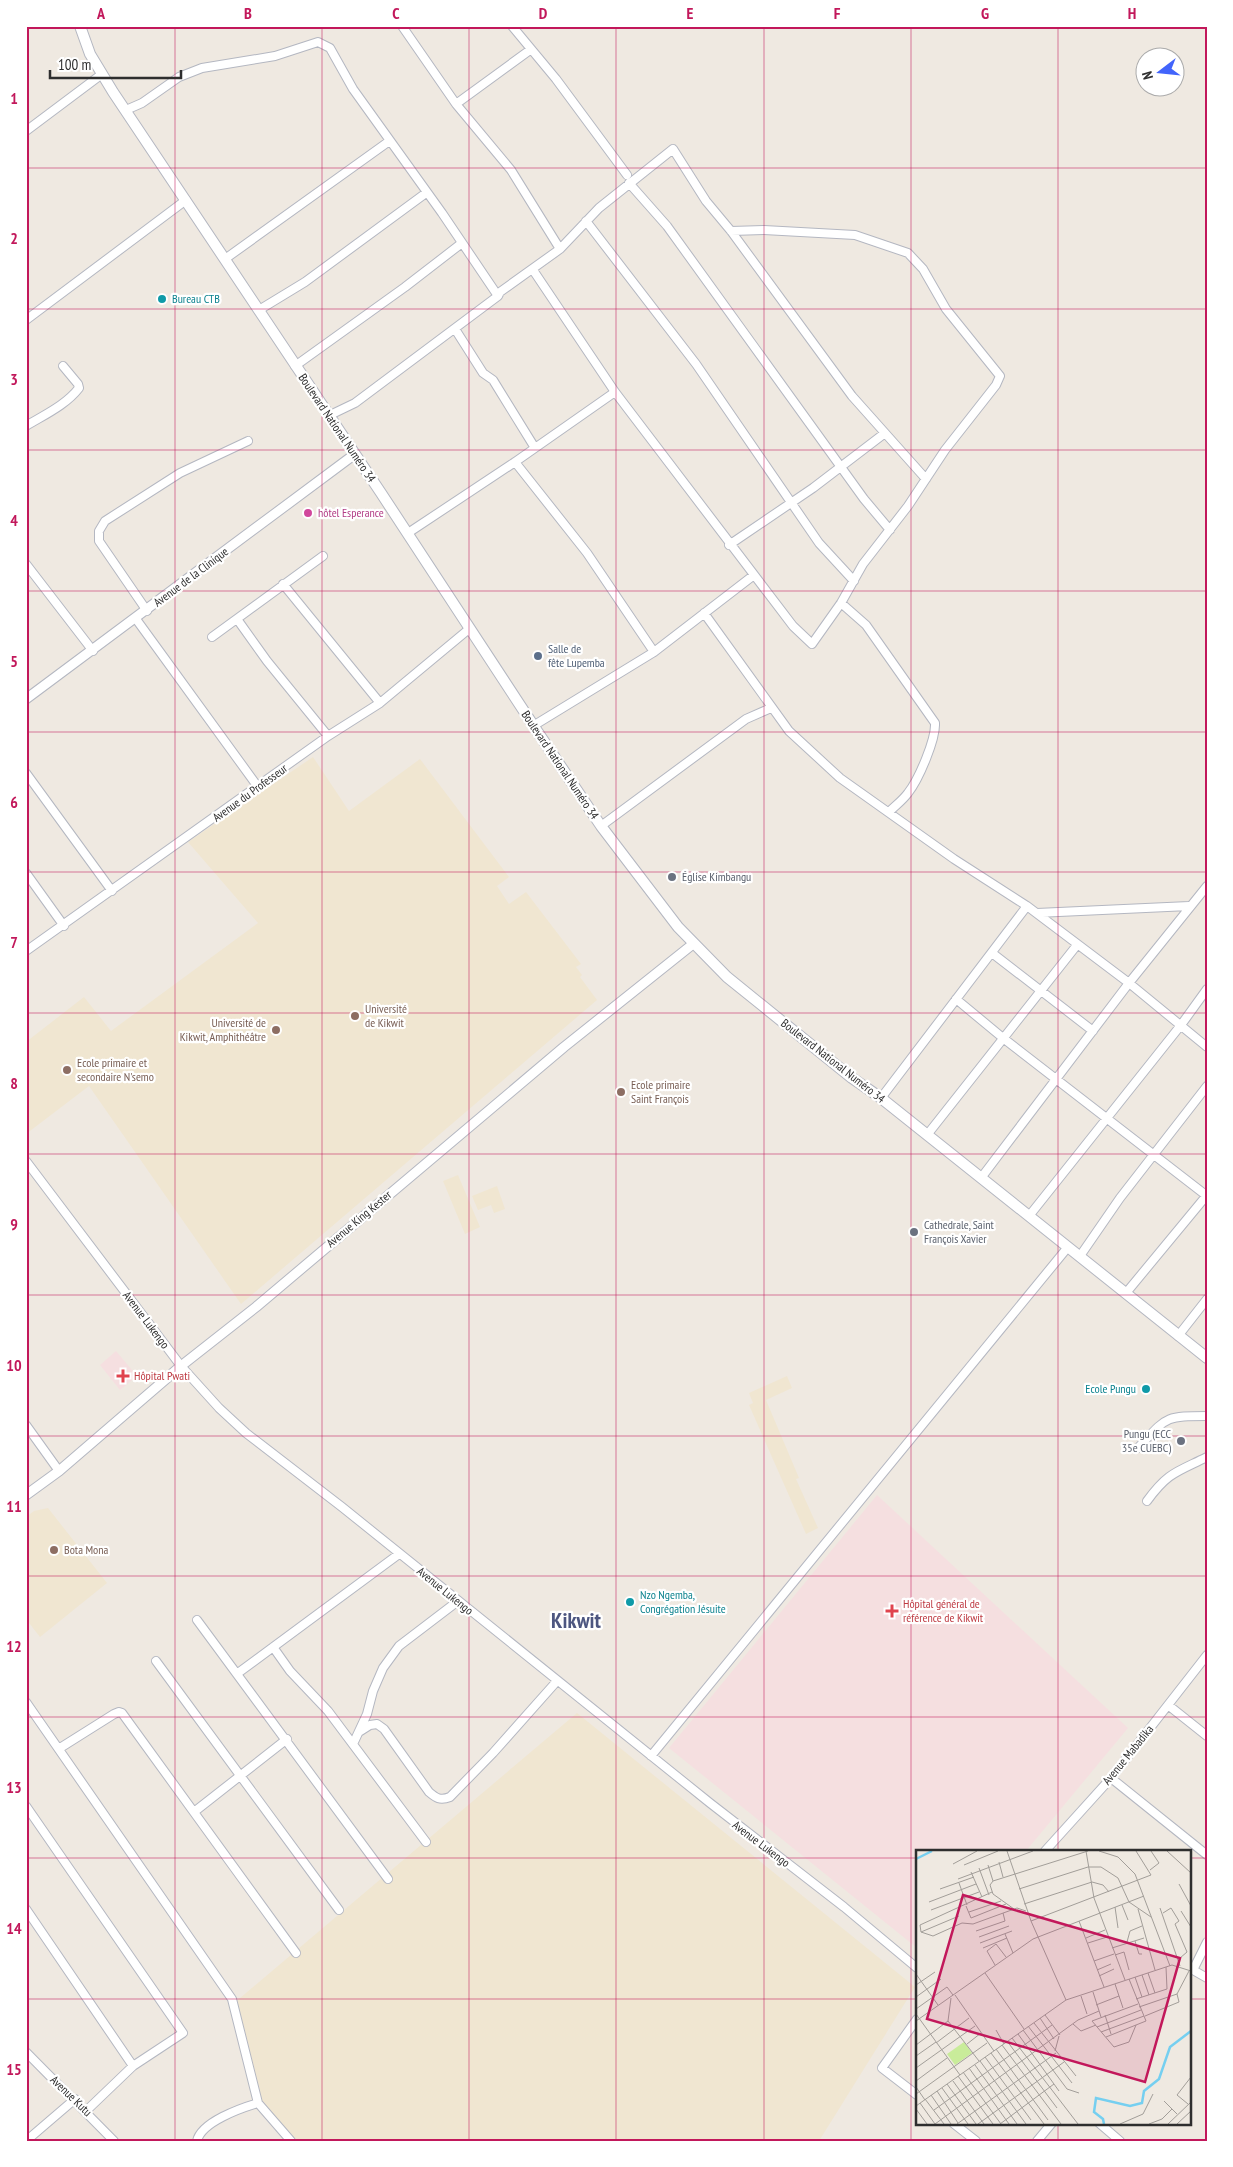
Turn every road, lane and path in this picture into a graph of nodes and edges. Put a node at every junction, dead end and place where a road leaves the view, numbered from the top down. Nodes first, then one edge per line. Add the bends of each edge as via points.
1 (80, 26) edge
2 (402, 26) edge
3 (512, 26) edge
4 (530, 50) junction
5 (102, 74) junction
6 (456, 104) junction
7 (126, 110) junction
8 (26, 131) edge
9 (388, 142) junction
10 (627, 175) dead end
11 (629, 183) junction
12 (426, 193) junction
13 (186, 200) junction
14 (586, 221) junction
15 (731, 231) junction
16 (462, 243) junction
17 (560, 249) junction
18 (225, 259) junction
19 (533, 270) junction
20 (498, 296) junction
21 (259, 310) junction
22 (26, 320) edge
23 (455, 329) junction
24 (63, 366) dead end
25 (295, 366) junction
26 (615, 392) junction
27 (328, 416) junction
28 (26, 426) edge
29 (885, 433) junction
30 (248, 441) dead end
31 (535, 448) junction
32 (355, 454) junction
33 (516, 462) junction
34 (841, 466) junction
35 (926, 479) junction
36 (792, 502) junction
37 (890, 530) junction
38 (408, 533) junction
39 (730, 545) junction
40 (323, 556) dead end
41 (26, 564) edge
42 (754, 575) junction
43 (854, 581) junction
44 (283, 584) junction
45 (841, 604) junction
46 (147, 611) junction
47 (704, 613) junction
48 (136, 619) junction
49 (237, 619) junction
50 (469, 629) junction
51 (212, 637) dead end
52 (93, 651) junction
53 (654, 652) junction
54 (26, 698) edge
55 (380, 703) junction
56 (771, 708) junction
57 (533, 726) junction
58 (328, 736) junction
59 (26, 773) edge
60 (258, 787) junction
61 (889, 812) junction
62 (601, 826) junction
63 (26, 873) edge
64 (1207, 886) edge
65 (112, 891) junction
66 (1204, 897) edge
67 (1027, 906) junction
68 (1189, 906) junction
69 (1037, 913) junction
70 (64, 926) junction
71 (693, 944) junction
72 (1077, 945) junction
73 (26, 951) edge
74 (992, 953) junction
75 (1129, 983) junction
76 (1207, 990) edge
77 (1040, 991) junction
78 (956, 999) junction
79 (1182, 1025) junction
80 (1093, 1031) junction
81 (1002, 1038) junction
82 (1207, 1047) edge
83 (1056, 1080) junction
84 (1207, 1086) edge
85 (881, 1098) junction
86 (1106, 1118) junction
87 (928, 1135) junction
88 (1154, 1154) junction
89 (26, 1161) edge
90 (982, 1178) junction
91 (1207, 1196) edge
92 (1029, 1216) junction
93 (1068, 1247) junction
94 (1080, 1256) junction
95 (1126, 1293) junction
96 (1207, 1299) edge
97 (1178, 1336) junction
98 (1207, 1358) edge
99 (181, 1366) junction
100 (1207, 1416) edge
101 (26, 1425) edge
102 (1138, 1448) dead end
103 (1207, 1458) edge
104 (59, 1471) junction
105 (26, 1495) edge
106 (1147, 1501) dead end
107 (399, 1554) junction
108 (458, 1601) junction
109 (197, 1620) dead end
110 (273, 1647) junction
111 (1207, 1655) edge
112 (156, 1661) dead end
113 (238, 1673) junction
114 (557, 1681) junction
115 (26, 1702) edge
116 (1168, 1705) junction
117 (359, 1732) junction
118 (1207, 1736) edge
119 (286, 1739) junction
120 (353, 1744) junction
121 (60, 1748) junction
122 (651, 1756) junction
123 (241, 1775) junction
124 (1110, 1778) junction
125 (26, 1806) edge
126 (194, 1812) junction
127 (426, 1842) dead end
128 (1046, 1850) edge
129 (1207, 1854) edge
130 (388, 1879) dead end
131 (26, 1909) edge
132 (339, 1910) dead end
133 (1207, 1942) edge
134 (296, 1952) dead end
135 (916, 1967) edge
136 (1191, 1970) edge
137 (1207, 1978) edge
138 (916, 2020) edge
139 (26, 2052) edge
140 (133, 2066) junction
141 (916, 2094) edge
142 (75, 2099) junction
143 (258, 2103) junction
144 (86, 2111) junction
145 (954, 2124) edge
146 (1051, 2124) edge
147 (1099, 2124) edge
148 (26, 2141) edge
149 (114, 2141) edge
150 (197, 2141) edge
151 (291, 2141) edge
152 (976, 2141) edge
153 (1037, 2141) edge
154 (1120, 2141) edge

1 - 5 main road, Boulevard National Numéro 34 via 90,54
2 - 6 street
3 - 4 street
4 - 6 street
4 - 10 street via 556,79
5 - 7 main road, Boulevard National Numéro 34
5 - 8 street
6 - 17 street via 511,170
7 - 9 street via 142,103 179,77 202,68 275,56 318,42 330,48 352,90
7 - 13 main road, Boulevard National Numéro 34
9 - 12 street
9 - 18 street
11 - 14 street
11 - 15 street via 673,149 706,201
11 - 34 street via 667,226
12 - 16 street
12 - 21 street via 305,282
13 - 18 main road, Boulevard National Numéro 34
13 - 22 street
14 - 17 street
14 - 36 street via 696,364
15 - 29 street via 852,396
15 - 35 street via 855,236 908,253 923,268 946,309 1000,376
16 - 20 street
16 - 25 street
17 - 19 street
18 - 21 main road, Boulevard National Numéro 34
19 - 20 street
19 - 26 street
20 - 23 street
21 - 25 main road, Boulevard National Numéro 34
23 - 27 street via 355,403
23 - 31 street via 483,373 493,380
24 - 28 street via 79,388 55,409
25 - 27 main road, Boulevard National Numéro 34
26 - 31 street
26 - 39 street
27 - 32 main road, Boulevard National Numéro 34
29 - 34 street
29 - 35 street
30 - 46 street via 180,473 105,521 99,531 99,541
31 - 33 street
32 - 38 main road, Boulevard National Numéro 34
32 - 46 street, Avenue de la Clinique
33 - 38 street
33 - 53 street via 587,553
34 - 36 street
34 - 37 street
35 - 37 street
36 - 39 street
36 - 43 street via 819,543
37 - 43 street
38 - 50 main road, Boulevard National Numéro 34
39 - 42 street
40 - 44 street
41 - 52 street
42 - 45 street via 793,626 812,644
42 - 47 street
43 - 45 street
44 - 49 street
44 - 55 street
45 - 61 street via 866,624 935,723 932,744 909,792
46 - 48 street, Avenue de la Clinique
47 - 53 street
47 - 56 street
48 - 52 street, Avenue de la Clinique
48 - 60 street
49 - 51 street
49 - 58 street
50 - 55 street, Avenue du Professeur
50 - 57 main road, Boulevard National Numéro 34
52 - 54 street, Avenue de la Clinique
53 - 57 street
55 - 58 street, Avenue du Professeur
56 - 61 street via 789,731 840,778
56 - 62 street via 746,718
57 - 62 main road, Boulevard National Numéro 34
58 - 60 street, Avenue du Professeur
59 - 65 street
60 - 65 street, Avenue du Professeur
61 - 67 street
62 - 71 main road, Boulevard National Numéro 34
63 - 70 street
64 - 66 street
65 - 70 street, Avenue du Professeur
66 - 68 street
67 - 69 street
67 - 74 street
68 - 69 street
68 - 75 street
69 - 72 street
70 - 73 street, Avenue du Professeur
71 - 85 main road, Boulevard National Numéro 34 via 735,983
71 - 99 street, Avenue King Kester via 557,1052 256,1307
72 - 75 street
72 - 77 street
74 - 77 street
74 - 78 street
75 - 79 street
75 - 80 street
76 - 79 street
77 - 80 street
77 - 81 street
78 - 81 street
78 - 85 street
79 - 82 street
79 - 86 street
80 - 83 street
81 - 83 street
81 - 87 street
83 - 86 street
83 - 90 street
84 - 88 street
85 - 87 main road, Boulevard National Numéro 34
86 - 88 street
86 - 92 street
87 - 90 main road, Boulevard National Numéro 34
88 - 91 street
88 - 94 street
89 - 99 street, Avenue Lukengo
90 - 92 main road, Boulevard National Numéro 34
91 - 95 street
92 - 93 main road, Boulevard National Numéro 34
93 - 94 main road, Boulevard National Numéro 34
93 - 122 street
94 - 95 main road, Boulevard National Numéro 34
95 - 97 main road, Boulevard National Numéro 34
96 - 97 street
97 - 98 main road, Boulevard National Numéro 34
99 - 104 street, Avenue King Kester
99 - 107 street, Avenue Lukengo via 246,1433
100 - 102 street via 1170,1417
101 - 104 street
103 - 106 street via 1175,1471 1161,1482
104 - 105 street, Avenue King Kester
107 - 108 street, Avenue Lukengo
107 - 110 street
108 - 114 street, Avenue Lukengo
108 - 117 street via 399,1646 383,1668
109 - 113 street
110 - 113 street
110 - 120 street
111 - 116 street, Avenue Mabadika
112 - 123 street
113 - 119 street
114 - 117 street via 494,1753 444,1800 429,1792 384,1729 377,1724
114 - 122 street, Avenue Lukengo
115 - 121 street
116 - 118 street
116 - 124 street, Avenue Mabadika
117 - 120 street
119 - 123 street
119 - 130 street
120 - 127 street
121 - 126 street via 119,1712
121 - 143 street via 232,1999
122 - 135 street, Avenue Lukengo
123 - 126 street
123 - 132 street
124 - 128 street, Avenue Mabadika
124 - 129 street
125 - 140 street via 183,2033
126 - 134 street
131 - 140 street
133 - 136 street
136 - 137 street
138 - 141 street via 882,2068
139 - 142 street, Avenue Kutu
140 - 144 street
142 - 144 street, Avenue Kutu
142 - 148 street
143 - 150 street via 241,2108 204,2128
143 - 151 street
144 - 149 street, Avenue Kutu
145 - 152 street
146 - 153 street
147 - 154 street

